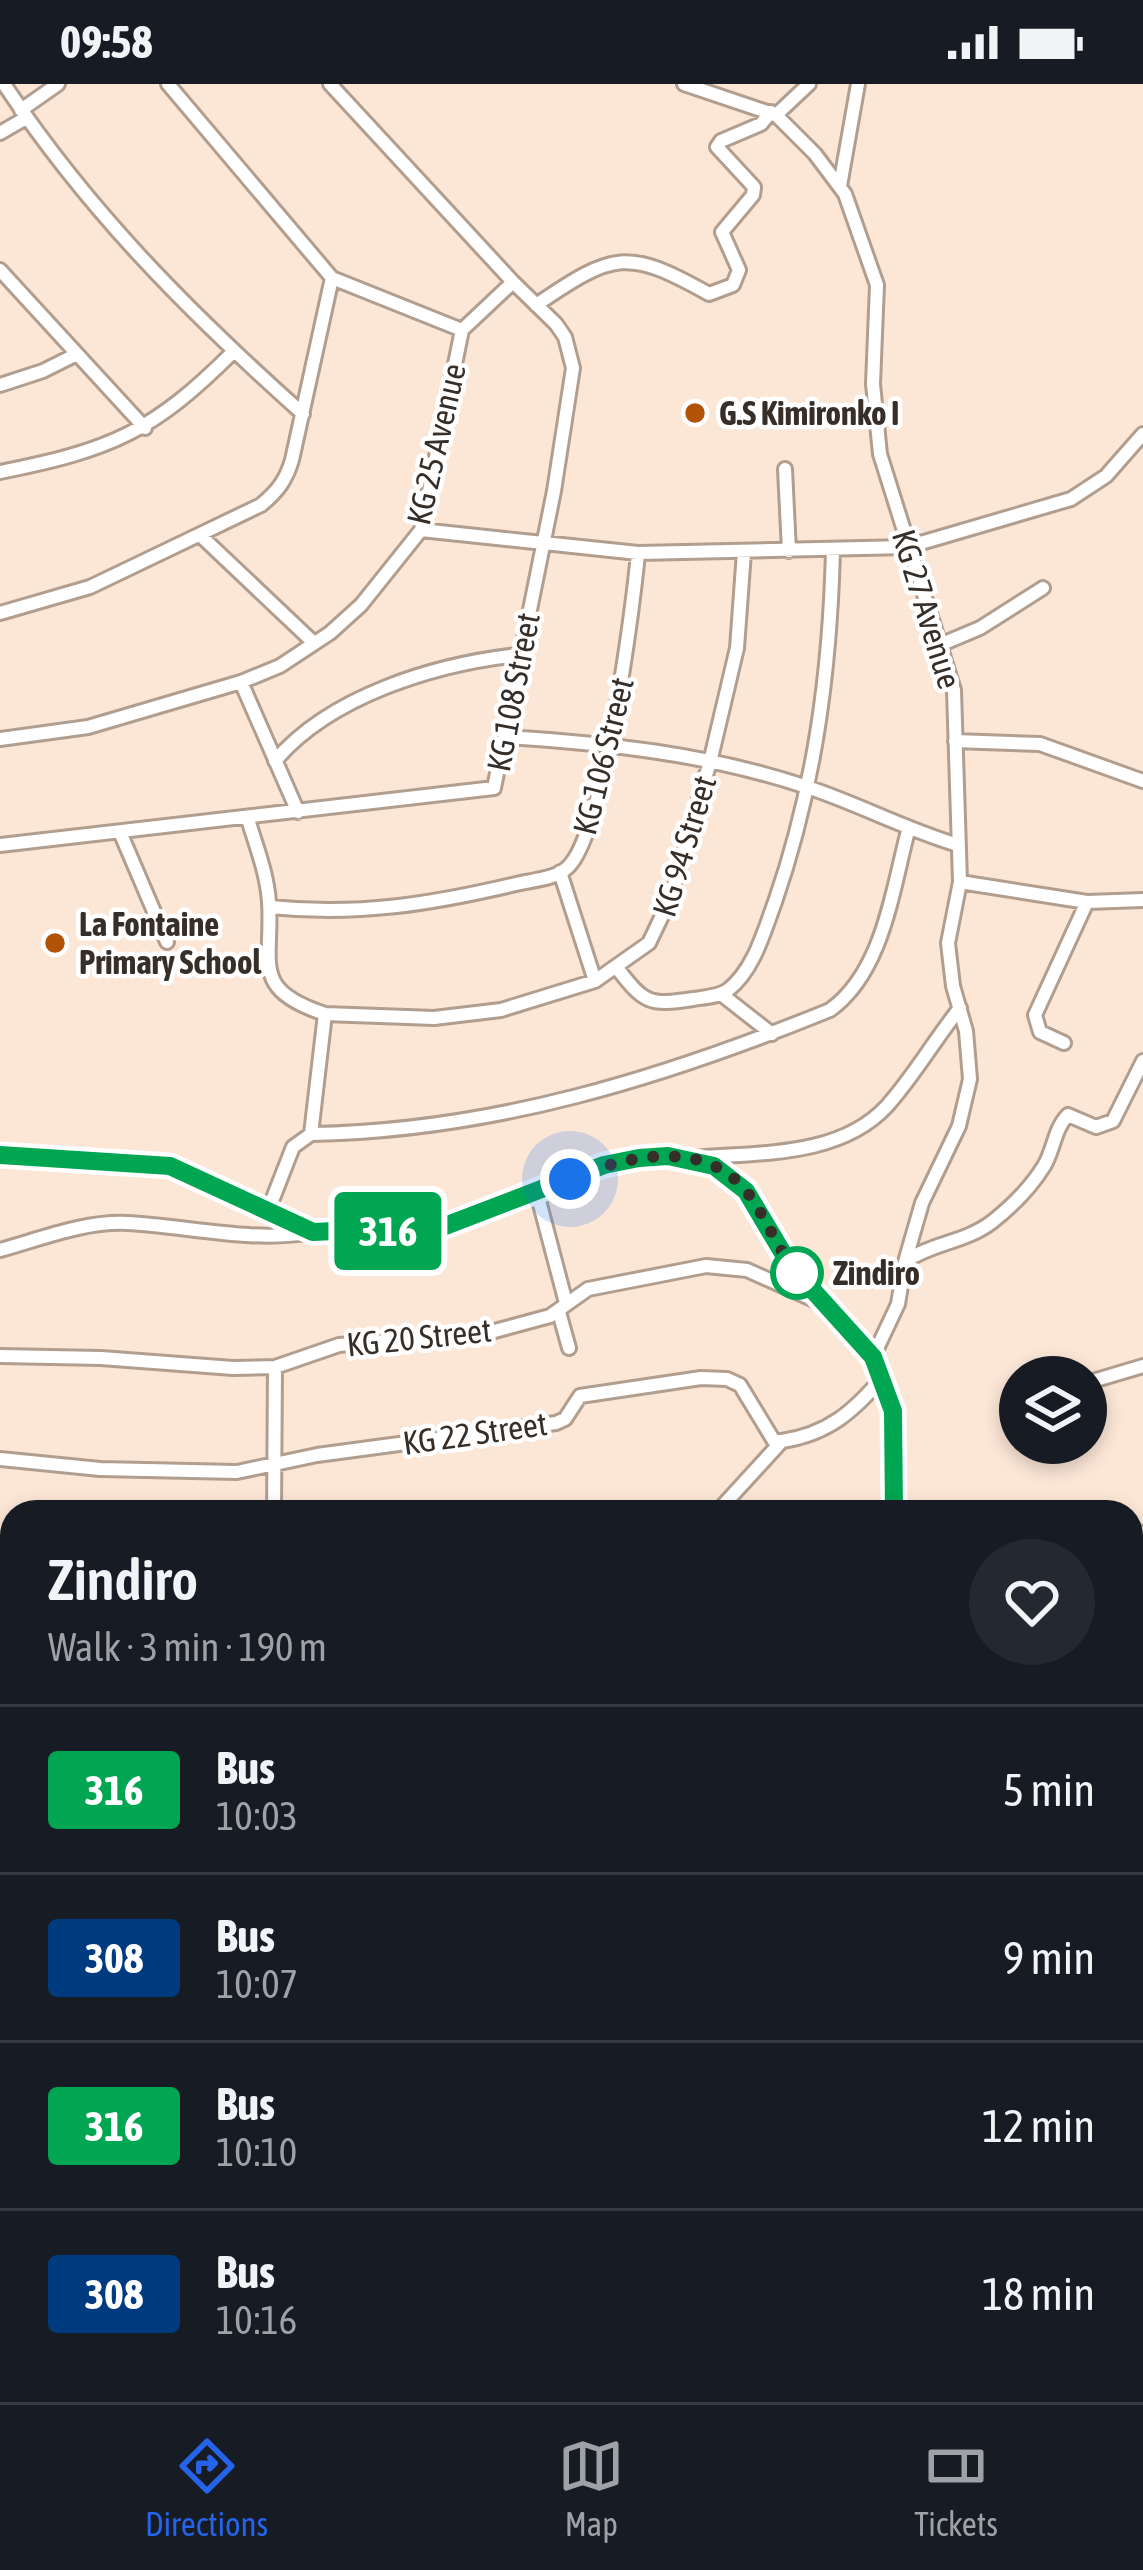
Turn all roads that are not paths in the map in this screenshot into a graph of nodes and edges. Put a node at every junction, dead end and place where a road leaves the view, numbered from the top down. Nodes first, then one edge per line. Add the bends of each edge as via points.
1 (4, 84) edge
2 (58, 84) edge
3 (168, 84) edge
4 (330, 84) edge
5 (684, 84) edge
6 (809, 84) edge
7 (858, 84) edge
8 (24, 114) junction
9 (773, 114) junction
10 (0, 133) edge
11 (840, 185) junction
12 (0, 270) edge
13 (332, 278) junction
14 (513, 282) junction
15 (536, 305) junction
16 (462, 329) junction
17 (233, 352) junction
18 (75, 355) junction
19 (0, 385) edge
20 (303, 414) junction
21 (145, 428) junction
22 (1143, 434) edge
23 (785, 469) dead end
24 (0, 472) edge
25 (421, 530) junction
26 (200, 535) junction
27 (544, 543) junction
28 (907, 547) junction
29 (833, 550) junction
30 (789, 551) junction
31 (745, 552) junction
32 (638, 553) junction
33 (1043, 588) dead end
34 (0, 613) edge
35 (314, 643) junction
36 (942, 644) junction
37 (518, 656) junction
38 (241, 682) junction
39 (506, 737) junction
40 (0, 739) edge
41 (955, 741) junction
42 (608, 742) junction
43 (711, 758) junction
44 (275, 761) junction
45 (1143, 781) edge
46 (809, 787) junction
47 (298, 812) junction
48 (248, 819) junction
49 (908, 831) junction
50 (120, 832) junction
51 (0, 845) edge
52 (958, 845) junction
53 (560, 872) junction
54 (959, 882) junction
55 (1143, 899) edge
56 (1088, 902) junction
57 (269, 908) junction
58 (167, 942) dead end
59 (617, 968) junction
60 (596, 981) junction
61 (722, 994) junction
62 (960, 1008) junction
63 (325, 1014) junction
64 (772, 1034) junction
65 (1064, 1043) dead end
66 (1143, 1061) edge
67 (311, 1134) junction
68 (0, 1155) edge
69 (692, 1159) junction
70 (537, 1193) junction
71 (268, 1211) junction
72 (313, 1232) junction
73 (0, 1250) edge
74 (904, 1262) junction
75 (822, 1304) junction
76 (562, 1307) junction
77 (569, 1348) dead end
78 (0, 1356) edge
79 (873, 1357) junction
80 (1143, 1366) edge
81 (275, 1367) junction
82 (883, 1377) junction
83 (1107, 1377) edge
84 (782, 1442) junction
85 (0, 1459) edge
86 (273, 1466) junction
87 (274, 1500) edge
88 (728, 1500) edge
89 (894, 1500) edge

1 - 8 street
2 - 8 street
3 - 13 street
4 - 14 street
5 - 9 street
6 - 9 street
7 - 11 street
8 - 10 street
8 - 17 street via 108,225
9 - 11 street, KG 27 Avenue
9 - 15 street via 717,147 754,187 722,232 739,270 733,285 709,294 674,273 626,260 584,274
11 - 28 street, KG 27 Avenue via 877,285 874,422
12 - 18 street
13 - 16 street
13 - 20 street
14 - 15 street, KG 108 Street
14 - 16 street, KG 25 Avenue
15 - 27 street, KG 108 Street via 565,337 573,368
16 - 25 street, KG 25 Avenue
17 - 20 street
17 - 21 street
18 - 19 street
18 - 21 street
20 - 26 street via 275,494
21 - 24 street
22 - 28 street via 1072,499
23 - 30 street
25 - 27 street
25 - 35 street, KG 25 Avenue via 361,605
26 - 34 street via 90,587
26 - 35 street
27 - 32 street
27 - 37 street, KG 108 Street
28 - 29 street
28 - 36 street, KG 27 Avenue
29 - 30 street
29 - 46 street via 826,682
30 - 31 street
31 - 32 street
31 - 43 street, KG 94 Street via 737,648
32 - 42 street, KG 106 Street
33 - 36 street
35 - 38 street, KG 25 Avenue
36 - 41 street, KG 27 Avenue
37 - 39 street, KG 108 Street
37 - 44 street via 456,663 394,686 312,724
38 - 40 street, KG 25 Avenue via 88,727
38 - 44 street
39 - 42 street
39 - 47 street, KG 108 Street via 494,788
41 - 45 street via 1040,744
41 - 52 street, KG 27 Avenue
42 - 43 street
42 - 53 street, KG 106 Street via 585,838
43 - 46 street
43 - 59 street, KG 94 Street via 658,931
44 - 47 street
46 - 49 street
46 - 61 street via 751,961
47 - 48 street
48 - 50 street
48 - 57 street
49 - 52 street
49 - 64 street via 861,978 830,1010
50 - 51 street
50 - 58 street
52 - 54 street, KG 27 Avenue
53 - 57 street, KG 106 Street via 371,911
53 - 60 street
54 - 56 street
54 - 62 street, KG 27 Avenue via 948,943
55 - 56 street
56 - 65 street via 1035,1015 1040,1032
57 - 63 street via 272,976 288,999
59 - 60 street, KG 94 Street
59 - 61 street via 646,1001
60 - 63 street, KG 94 Street via 462,1016
61 - 64 street
62 - 69 street via 891,1101 855,1132 817,1146
62 - 74 street, KG 27 Avenue via 971,1061 967,1095
63 - 67 street
64 - 67 street via 491,1118
66 - 74 street via 1113,1121 1096,1127 1068,1115 1046,1163 990,1224
67 - 71 street via 293,1147
68 - 71 main road via 152,1162
69 - 70 main road via 604,1165
69 - 75 main road via 746,1191
70 - 72 main road via 445,1226
70 - 76 street
71 - 72 main road
72 - 73 street via 123,1222
74 - 79 street, KG 27 Avenue via 898,1304
75 - 76 street, KG 20 Street via 747,1270 706,1266 588,1289
75 - 79 main road
76 - 77 street
76 - 81 street, KG 20 Street via 491,1332 339,1345
78 - 81 street, KG 20 Street
79 - 82 main road
80 - 83 street
81 - 86 street
82 - 84 street via 830,1428
82 - 89 main road via 893,1411
84 - 86 street, KG 22 Street via 766,1432 740,1385 715,1378 580,1396 556,1423
84 - 88 street
85 - 86 street, KG 22 Street via 219,1473
86 - 87 street

